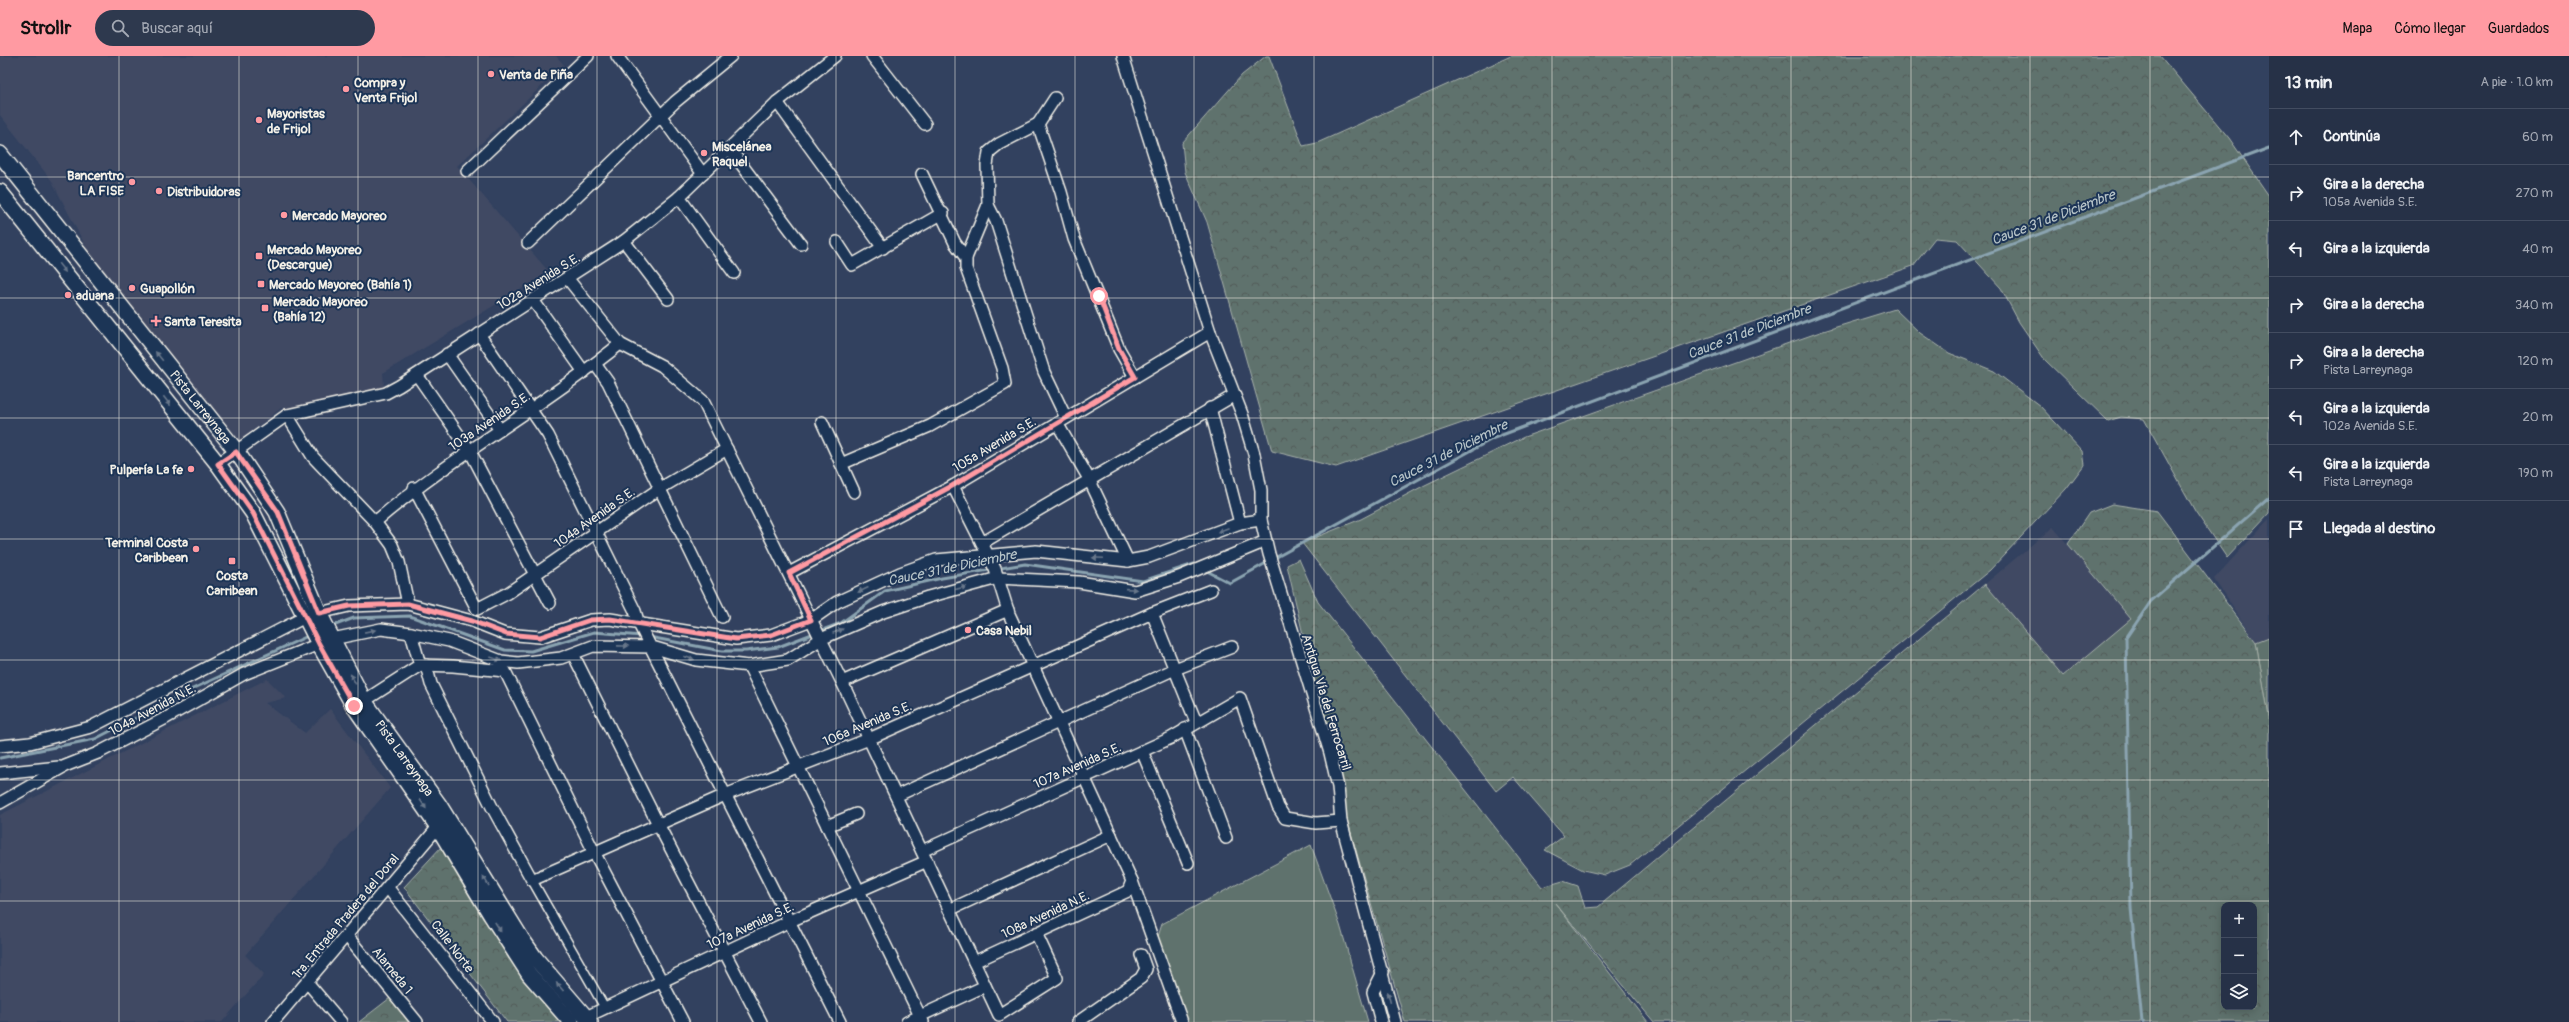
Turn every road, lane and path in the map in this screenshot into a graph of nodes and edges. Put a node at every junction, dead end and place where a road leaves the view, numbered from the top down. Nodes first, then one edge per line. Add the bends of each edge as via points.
1 (588, 56) edge
2 (616, 56) edge
3 (731, 56) edge
4 (834, 56) edge
5 (872, 56) edge
6 (1123, 56) edge
7 (1055, 98) dead end
8 (778, 102) junction
9 (660, 118) junction
10 (925, 124) dead end
11 (1038, 124) junction
12 (730, 149) junction
13 (0, 154) edge
14 (467, 171) dead end
15 (703, 174) junction
16 (922, 174) dead end
17 (0, 192) edge
18 (679, 196) junction
19 (988, 205) junction
20 (943, 213) junction
21 (624, 241) junction
22 (837, 242) dead end
23 (528, 243) dead end
24 (801, 244) dead end
25 (883, 248) junction
26 (966, 258) junction
27 (734, 273) dead end
28 (568, 279) junction
29 (668, 299) dead end
30 (533, 300) junction
31 (1210, 332) junction
32 (479, 334) junction
33 (620, 344) junction
34 (448, 354) junction
35 (595, 364) junction
36 (584, 372) junction
37 (416, 375) junction
38 (1135, 377) junction
39 (1233, 396) junction
40 (1210, 408) junction
41 (531, 410) junction
42 (287, 415) junction
43 (1062, 420) junction
44 (822, 422) dead end
45 (500, 430) junction
46 (727, 449) junction
47 (470, 451) junction
48 (236, 452) junction
49 (218, 464) junction
50 (841, 464) junction
51 (1089, 479) junction
52 (952, 486) junction
53 (414, 488) junction
54 (658, 489) junction
55 (854, 492) dead end
56 (375, 522) junction
57 (1261, 522) junction
58 (1240, 523) junction
59 (596, 532) junction
60 (1265, 538) junction
61 (982, 543) junction
62 (988, 554) junction
63 (1128, 561) junction
64 (789, 573) junction
65 (536, 574) junction
66 (998, 578) junction
67 (1211, 590) dead end
68 (550, 603) dead end
69 (408, 604) junction
70 (1008, 610) junction
71 (1152, 613) junction
72 (722, 616) dead end
73 (313, 617) junction
74 (812, 622) junction
75 (411, 633) junction
76 (646, 635) junction
77 (820, 637) junction
78 (325, 640) junction
79 (1232, 646) dead end
80 (573, 654) junction
81 (518, 662) junction
82 (423, 665) junction
83 (749, 666) junction
84 (1032, 666) junction
85 (1175, 669) junction
86 (505, 671) junction
87 (842, 682) junction
88 (364, 701) junction
89 (1059, 722) junction
90 (1196, 722) junction
91 (1185, 729) junction
92 (869, 739) junction
93 (0, 746) edge
94 (1142, 751) junction
95 (65, 766) junction
96 (798, 766) junction
97 (0, 773) edge
98 (1085, 777) junction
99 (725, 795) junction
100 (896, 796) junction
101 (0, 803) edge
102 (856, 814) dead end
103 (1342, 821) junction
104 (658, 824) junction
105 (827, 826) junction
106 (438, 827) junction
107 (1111, 835) junction
108 (1226, 838) dead end
109 (922, 851) junction
110 (594, 852) junction
111 (926, 861) junction
112 (1188, 863) dead end
113 (532, 880) junction
114 (1130, 886) junction
115 (388, 888) junction
116 (859, 892) junction
117 (949, 910) junction
118 (788, 922) junction
119 (1036, 933) junction
120 (347, 936) junction
121 (725, 952) junction
122 (1141, 955) dead end
123 (974, 962) junction
124 (1383, 972) junction
125 (307, 982) junction
126 (662, 983) junction
127 (985, 986) junction
128 (605, 1008) junction
129 (588, 1019) edge
130 (921, 1019) edge
131 (273, 1022) edge
132 (341, 1022) edge
133 (417, 1022) edge
134 (493, 1022) edge
135 (571, 1022) edge
136 (683, 1022) edge
137 (762, 1022) edge
138 (840, 1022) edge
139 (907, 1022) edge
140 (1078, 1022) edge
141 (1182, 1022) edge
142 (1381, 1022) edge
143 (1395, 1022) edge

1 - 14 street
2 - 9 street
3 - 9 street via 675,102
4 - 8 street, 102a Avenida S.E.
5 - 10 street
6 - 31 street, Antigua Vía del Ferrocarril
7 - 11 street
8 - 12 street, 102a Avenida S.E.
8 - 25 street
9 - 15 street
9 - 23 street
11 - 19 street via 989,152
11 - 38 street via 1074,239 1119,349
12 - 15 street, 102a Avenida S.E.
12 - 24 street
48 -> 13 main road, Pista Larreynaga
15 - 18 street, 102a Avenida S.E.
16 - 20 street
17 -> 49 main road, Pista Larreynaga
18 - 21 street, 102a Avenida S.E.
18 - 27 street
19 - 26 street
19 - 43 street via 996,221
20 - 25 street
20 - 26 street via 955,242
21 - 28 street, 102a Avenida S.E.
21 - 29 street
22 - 25 street via 852,265
26 - 50 street via 966,268 1002,368 1005,384 930,426
28 - 30 street, 102a Avenida S.E.
28 - 33 street
30 - 32 street, 102a Avenida S.E.
30 - 36 street
31 - 38 street, 105a Avenida S.E.
31 - 39 street, Antigua Vía del Ferrocarril
32 - 34 street, 102a Avenida S.E.
32 - 41 street
33 - 35 street, 103a Avenida S.E.
33 - 46 street via 662,366 703,401
34 - 37 street, 102a Avenida S.E.
34 - 45 street
35 - 36 street, 103a Avenida S.E.
35 - 54 street via 608,382
36 - 41 street, 103a Avenida S.E.
37 - 42 street, 102a Avenida S.E. via 386,393
37 - 47 street
38 - 43 street, 105a Avenida S.E.
39 - 40 street
39 - 57 street, Antigua Vía del Ferrocarril via 1242,414 1254,454 1261,490
40 - 51 street
40 - 58 street
41 - 45 street, 103a Avenida S.E.
41 - 59 street via 548,435
42 - 48 street, 102a Avenida S.E.
42 - 56 street via 313,457
43 - 51 street
43 - 52 street, 105a Avenida S.E.
44 - 50 street
45 - 47 street, 103a Avenida S.E.
46 - 54 street, 104a Avenida S.E.
46 - 64 street
47 - 53 street, 103a Avenida S.E.
47 - 65 street
48 - 49 street, 102a Avenida S.E.
48 - 73 main road, Pista Larreynaga via 278,512
49 - 73 main road, Pista Larreynaga via 253,513
50 - 55 street
51 - 61 street
51 - 63 street
52 - 61 street
52 - 64 street, 105a Avenida S.E.
53 - 56 street, 103a Avenida S.E.
53 - 65 street, 104a Avenida S.E. via 477,609 508,593
54 - 59 street, 104a Avenida S.E.
54 - 72 street
56 - 69 street via 392,545 399,562
57 - 58 street
57 - 60 street, Antigua Vía del Ferrocarril
58 -> 63 street via 1149,556
59 - 65 street, 104a Avenida S.E.
59 - 76 street
66 -> 60 street via 1079,582 1135,591 1201,568
60 - 103 street, Antigua Vía del Ferrocarril via 1330,753
61 - 62 street
63 -> 62 street via 1036,551
62 - 66 street
62 -> 74 street via 936,560 900,572 837,602
64 - 74 street
65 - 68 street
66 - 70 street
77 -> 66 street via 928,597
67 - 71 street, 106a Avenida S.E.
69 - 73 street via 349,606
69 - 76 street via 472,621 506,634 540,637 590,620 610,619
70 - 84 street
70 - 87 street
71 - 84 street, 106a Avenida S.E.
71 - 85 street
73 - 78 main road, Pista Larreynaga
73 - 93 street via 91,727 30,743
74 - 76 street via 771,635 736,639
74 - 77 street
78 -> 75 street, 104a Avenida N.E. via 381,629
75 -> 81 street, 104a Avenida N.E. via 449,641 501,661
75 - 82 street
80 -> 76 street, 104a Avenida N.E. via 593,646
76 -> 83 street via 696,660
76 - 99 street
77 - 83 street via 788,660
77 - 87 street
88 -> 78 main road, Pista Larreynaga
78 - 95 street, 104a Avenida N.E. via 244,674 98,753
78 -> 106 main road, Pista Larreynaga via 354,706
79 - 85 street
80 - 81 street, 104a Avenida N.E. via 561,658
80 - 104 street
81 - 86 street
82 - 86 street
82 - 88 street
82 - 113 street via 492,807
83 - 96 street
84 - 89 street
84 - 92 street, 106a Avenida S.E.
85 - 89 street
85 - 90 street
86 - 110 street
87 - 92 street
129 -> 88 main road, Pista Larreynaga via 521,938 439,805
89 - 98 street
89 - 100 street
90 - 91 street, 107a Avenida S.E.
90 - 103 street, 107a Avenida S.E. via 1240,698 1278,807 1286,818 1316,823
91 - 94 street, 107a Avenida S.E.
91 - 108 street
92 - 96 street, 106a Avenida S.E.
92 - 100 street
94 - 98 street, 107a Avenida S.E.
94 - 112 street
95 - 97 street
95 - 101 street, 104a Avenida N.E.
96 - 99 street, 106a Avenida S.E.
96 - 105 street
98 - 107 street
98 - 109 street, 107a Avenida S.E.
99 - 104 street, 106a Avenida S.E.
99 - 118 street
100 - 109 street
102 - 105 street
103 - 124 street, Antigua Vía del Ferrocarril
104 - 110 street, 106a Avenida S.E.
104 - 121 street
105 - 116 street
106 - 115 street, 1ra. Entrada Pradera del Doral
106 -> 135 main road, Pista Larreynaga via 529,974
107 - 114 street
107 - 117 street
109 - 111 street
110 - 113 street, 106a Avenida S.E.
110 - 126 street
111 - 116 street, 107a Avenida S.E.
111 - 117 street
113 - 128 street
114 - 119 street, 108a Avenida N.E.
114 - 141 street
115 - 120 street, 1ra. Entrada Pradera del Doral
115 - 134 street, Calle Norte
116 - 118 street, 107a Avenida S.E.
116 - 130 street
117 - 123 street
118 - 121 street, 107a Avenida S.E.
118 - 138 street
119 - 123 street, 108a Avenida N.E.
119 - 127 street via 1057,978 998,1016
120 - 125 street, 1ra. Entrada Pradera del Doral
120 - 133 street, Alameda 1
121 - 126 street, 107a Avenida S.E.
121 - 137 street
122 - 140 street via 1146,969 1142,978
123 - 127 street
124 - 142 street via 1373,992
143 -> 124 street, Antigua Vía del Ferrocarril
125 - 131 street, 1ra. Entrada Pradera del Doral
125 - 132 street
126 - 128 street, 107a Avenida S.E.
126 - 136 street
127 - 130 street
128 - 129 street, 107a Avenida S.E.
130 - 139 street

